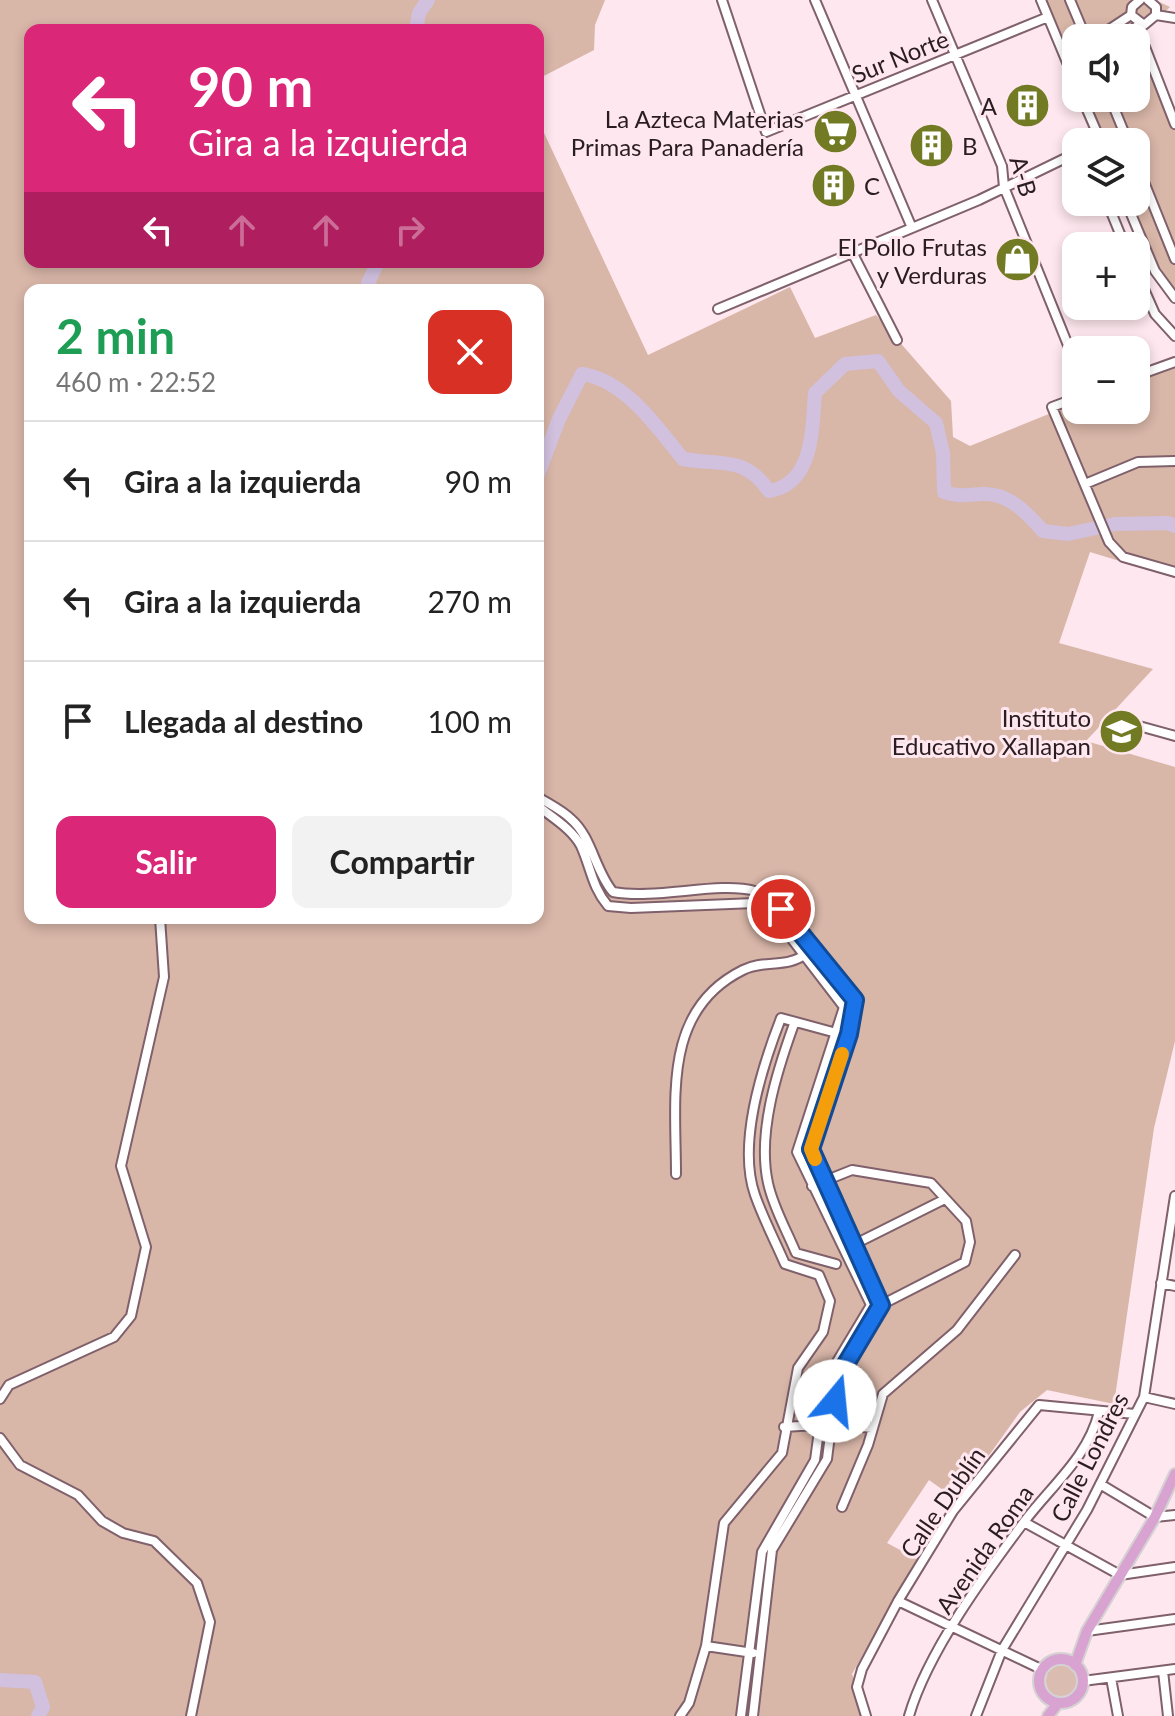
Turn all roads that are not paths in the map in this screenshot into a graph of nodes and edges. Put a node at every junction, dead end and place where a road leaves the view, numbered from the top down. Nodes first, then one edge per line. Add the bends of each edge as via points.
1 (722, 0) edge
2 (815, 0) edge
3 (932, 0) edge
4 (1041, 0) edge
5 (1070, 0) edge
6 (1140, 0) edge
7 (1152, 1) edge
8 (1131, 15) junction
9 (1156, 15) junction
10 (1048, 17) junction
11 (1173, 18) edge
12 (1080, 24) edge
13 (1117, 24) edge
14 (1140, 24) edge
15 (1148, 24) edge
16 (1062, 50) edge
17 (955, 57) junction
18 (1150, 60) edge
19 (1162, 91) junction
20 (858, 95) junction
21 (1175, 100) edge
22 (1174, 121) edge
23 (1062, 160) edge
24 (1004, 187) junction
25 (1150, 197) edge
26 (1132, 216) edge
27 (912, 228) junction
28 (852, 252) junction
29 (1175, 259) edge
30 (1175, 298) edge
31 (1150, 303) edge
32 (718, 309) dead end
33 (1064, 336) edge
34 (1175, 336) edge
35 (897, 340) dead end
36 (1175, 362) edge
37 (1150, 371) edge
38 (1062, 403) edge
39 (1175, 461) edge
40 (1085, 484) junction
41 (1175, 572) edge
42 (1139, 726) dead end
43 (1175, 736) edge
44 (544, 801) edge
45 (544, 811) edge
46 (160, 924) edge
47 (813, 948) junction
48 (805, 956) junction
49 (794, 1024) junction
50 (837, 1034) junction
51 (849, 1034) junction
52 (676, 1174) dead end
53 (824, 1180) junction
54 (812, 1186) junction
55 (1175, 1196) edge
56 (945, 1199) junction
57 (855, 1252) junction
58 (1015, 1255) dead end
59 (836, 1264) junction
60 (819, 1275) junction
61 (1161, 1283) junction
62 (1175, 1286) edge
63 (881, 1305) junction
64 (1144, 1397) junction
65 (0, 1399) edge
66 (1175, 1404) edge
67 (1099, 1412) junction
68 (1135, 1414) junction
69 (832, 1424) junction
70 (819, 1425) junction
71 (784, 1427) junction
72 (872, 1428) junction
73 (0, 1438) edge
74 (1175, 1474) edge
75 (1100, 1484) junction
76 (842, 1507) dead end
77 (1175, 1515) edge
78 (1155, 1517) junction
79 (1024, 1522) junction
80 (1067, 1543) junction
81 (1175, 1567) edge
82 (1120, 1575) junction
83 (898, 1601) junction
84 (1175, 1619) edge
85 (952, 1626) junction
86 (1087, 1631) junction
87 (706, 1646) junction
88 (1002, 1650) junction
89 (749, 1653) junction
90 (761, 1654) junction
91 (1072, 1663) junction
92 (1175, 1669) edge
93 (1043, 1670) junction
94 (1163, 1671) junction
95 (1111, 1678) junction
96 (1083, 1681) junction
97 (1054, 1701) junction
98 (1048, 1715) edge
99 (191, 1716) edge
100 (680, 1716) edge
101 (741, 1716) edge
102 (753, 1716) edge
103 (866, 1716) edge
104 (909, 1716) edge
105 (976, 1716) edge
106 (1118, 1716) edge
107 (1168, 1716) edge

1 - 20 street, Sur Norte via 766,132
2 - 20 street
3 - 17 street, A-B
4 - 10 street
5 - 12 street
6 - 8 street
7 - 9 street
8 - 13 street
8 - 14 street
9 - 11 street
9 - 15 street
10 - 16 street
10 - 17 street, Sur Norte
17 - 20 street, Sur Norte
17 - 24 street, A-B via 1002,166
18 - 19 street
19 - 21 street
19 - 22 street
20 - 27 street
23 - 24 street
24 - 27 street
24 - 33 street, A-B
25 - 29 street
26 - 30 street via 1155,271
27 - 28 street
28 - 32 street
28 - 35 street
31 - 34 street
36 - 37 street
38 - 40 street via 1052,407
39 - 40 street via 1138,462
40 - 41 street via 1109,542 1123,557
42 - 43 street
44 - 47 street via 573,819 600,877 613,892 756,892 781,909
45 - 48 street via 572,832 594,888 608,906 755,903 778,921
46 - 65 street via 164,977 121,1166 146,1247 131,1316 114,1337 9,1385
47 - 48 street
47 - 51 street via 855,1000
48 - 50 street via 844,1007
48 - 52 street via 793,964 747,968 700,1000 675,1072
49 - 50 street
49 - 59 street via 779,1065 764,1155 769,1186 796,1253
49 - 60 street via 781,1018 764,1061 748,1157 754,1193 785,1264
50 - 51 street
50 - 54 street via 797,1152
51 - 53 street via 811,1149
53 - 54 street
53 - 56 street via 852,1170 931,1183
53 - 57 street
54 - 57 street
55 - 61 street, Calle Londres
56 - 57 street
56 - 63 street via 966,1221 970,1242 965,1262
57 - 59 street
57 - 63 street
57 - 70 street via 871,1305 826,1380
58 - 72 street via 957,1330 883,1394
59 - 60 street
60 - 71 street via 830,1301 823,1332 798,1368
61 - 62 street
61 - 64 street, Calle Londres
63 - 69 street via 837,1379
64 - 66 street
64 - 68 street, Calle Londres
67 - 68 street, Calle Dublín
67 - 79 street, Avenida Roma via 1092,1439
67 - 83 street, Calle Dublín via 1039,1405 953,1511
68 - 75 street, Calle Londres
69 - 70 street
69 - 72 street
69 - 90 street via 827,1459 772,1550
70 - 71 street
70 - 89 street via 815,1460 762,1552
71 - 87 street via 782,1453 724,1523
72 - 76 street
73 - 99 street via 20,1465 78,1495 102,1521 123,1533 154,1541 197,1583 210,1622
74 - 78 main road
75 - 78 street
75 - 80 street, Calle Londres
77 - 78 street
78 - 82 main road
79 - 80 street
79 - 85 street, Avenida Roma
80 - 82 street
80 - 88 street, Calle Londres
81 - 82 street
82 - 86 main road
83 - 85 street
83 - 103 street, Calle Dublín via 862,1669 857,1687
84 - 86 street
85 - 88 street
85 - 104 street, Avenida Roma
86 - 91 main road
87 - 89 street
87 - 100 street
88 - 93 street
88 - 105 street, Calle Londres
89 - 90 street
89 - 101 street
90 - 102 street
91 - 93 main road via 1053,1661
91 - 96 main road
92 - 94 street
93 - 97 main road via 1040,1682
94 - 95 street
94 - 107 street
95 - 96 street
95 - 106 street
96 - 97 main road via 1076,1698
97 - 98 main road

